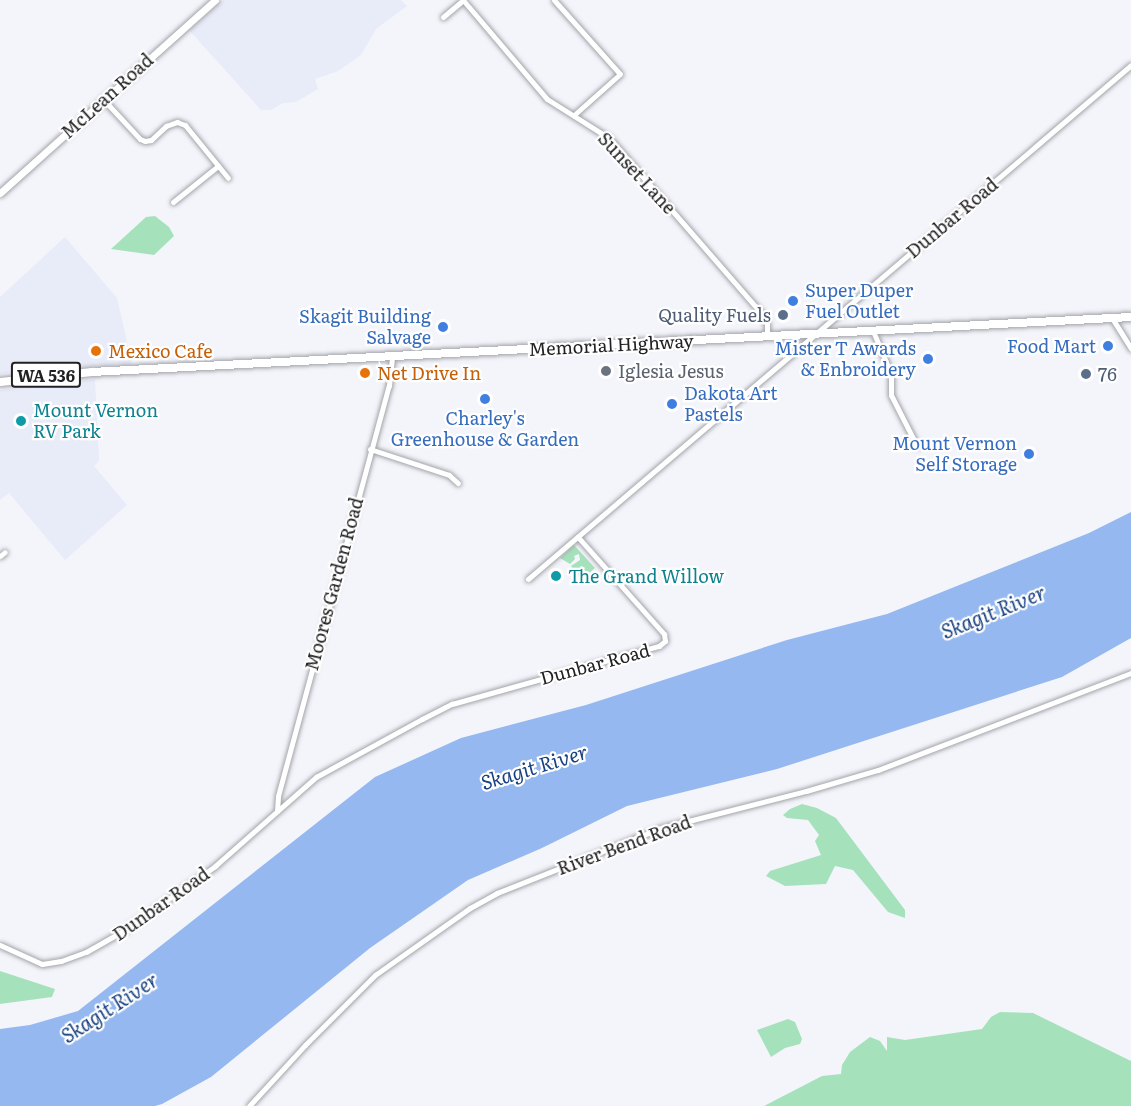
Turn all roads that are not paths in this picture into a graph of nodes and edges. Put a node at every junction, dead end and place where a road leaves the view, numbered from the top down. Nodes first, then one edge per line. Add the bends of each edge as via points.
1 (215, 0) edge
2 (463, 0) edge
3 (554, 0) edge
4 (443, 17) dead end
5 (1131, 65) edge
6 (103, 99) junction
7 (574, 115) junction
8 (218, 166) junction
9 (228, 178) dead end
10 (0, 193) edge
11 (173, 202) dead end
12 (1131, 317) edge
13 (1112, 318) junction
14 (873, 331) junction
15 (816, 334) junction
16 (767, 336) junction
17 (1131, 348) edge
18 (392, 358) junction
19 (0, 382) edge
20 (917, 446) dead end
21 (370, 449) junction
22 (458, 483) dead end
23 (578, 537) junction
24 (528, 579) dead end
25 (1131, 673) edge
26 (277, 811) junction
27 (0, 945) edge
28 (249, 1106) edge

1 - 6 street, McLean Road
2 - 4 street
2 - 7 street, Sunset Lane via 547,99
3 - 7 street via 620,74
5 - 15 street, Dunbar Road
6 - 8 street via 145,141 166,126 177,122 184,125
6 - 10 street, McLean Road
7 - 16 street, Sunset Lane via 609,138 625,156 762,314
8 - 9 street
8 - 11 street
12 - 13 main road, Memorial Highway / WA 536
13 - 14 main road, Memorial Highway / WA 536
13 - 17 street
14 - 15 main road, Memorial Highway / WA 536
14 - 20 street via 891,374 891,395
15 - 16 main road, Memorial Highway / WA 536
15 - 23 street, Dunbar Road
16 - 18 main road, Memorial Highway / WA 536
18 - 19 main road, Memorial Highway / WA 536 via 92,372
18 - 21 street, Moores Garden Road via 389,386
21 - 22 street via 449,475
21 - 26 street, Moores Garden Road
23 - 24 street
23 - 26 street, Dunbar Road via 665,641 659,646 452,704 316,777
25 - 28 street, River Bend Road via 878,770 661,828 497,893 375,975
26 - 27 street, Dunbar Road via 215,866 123,931 86,952 61,962 42,964

